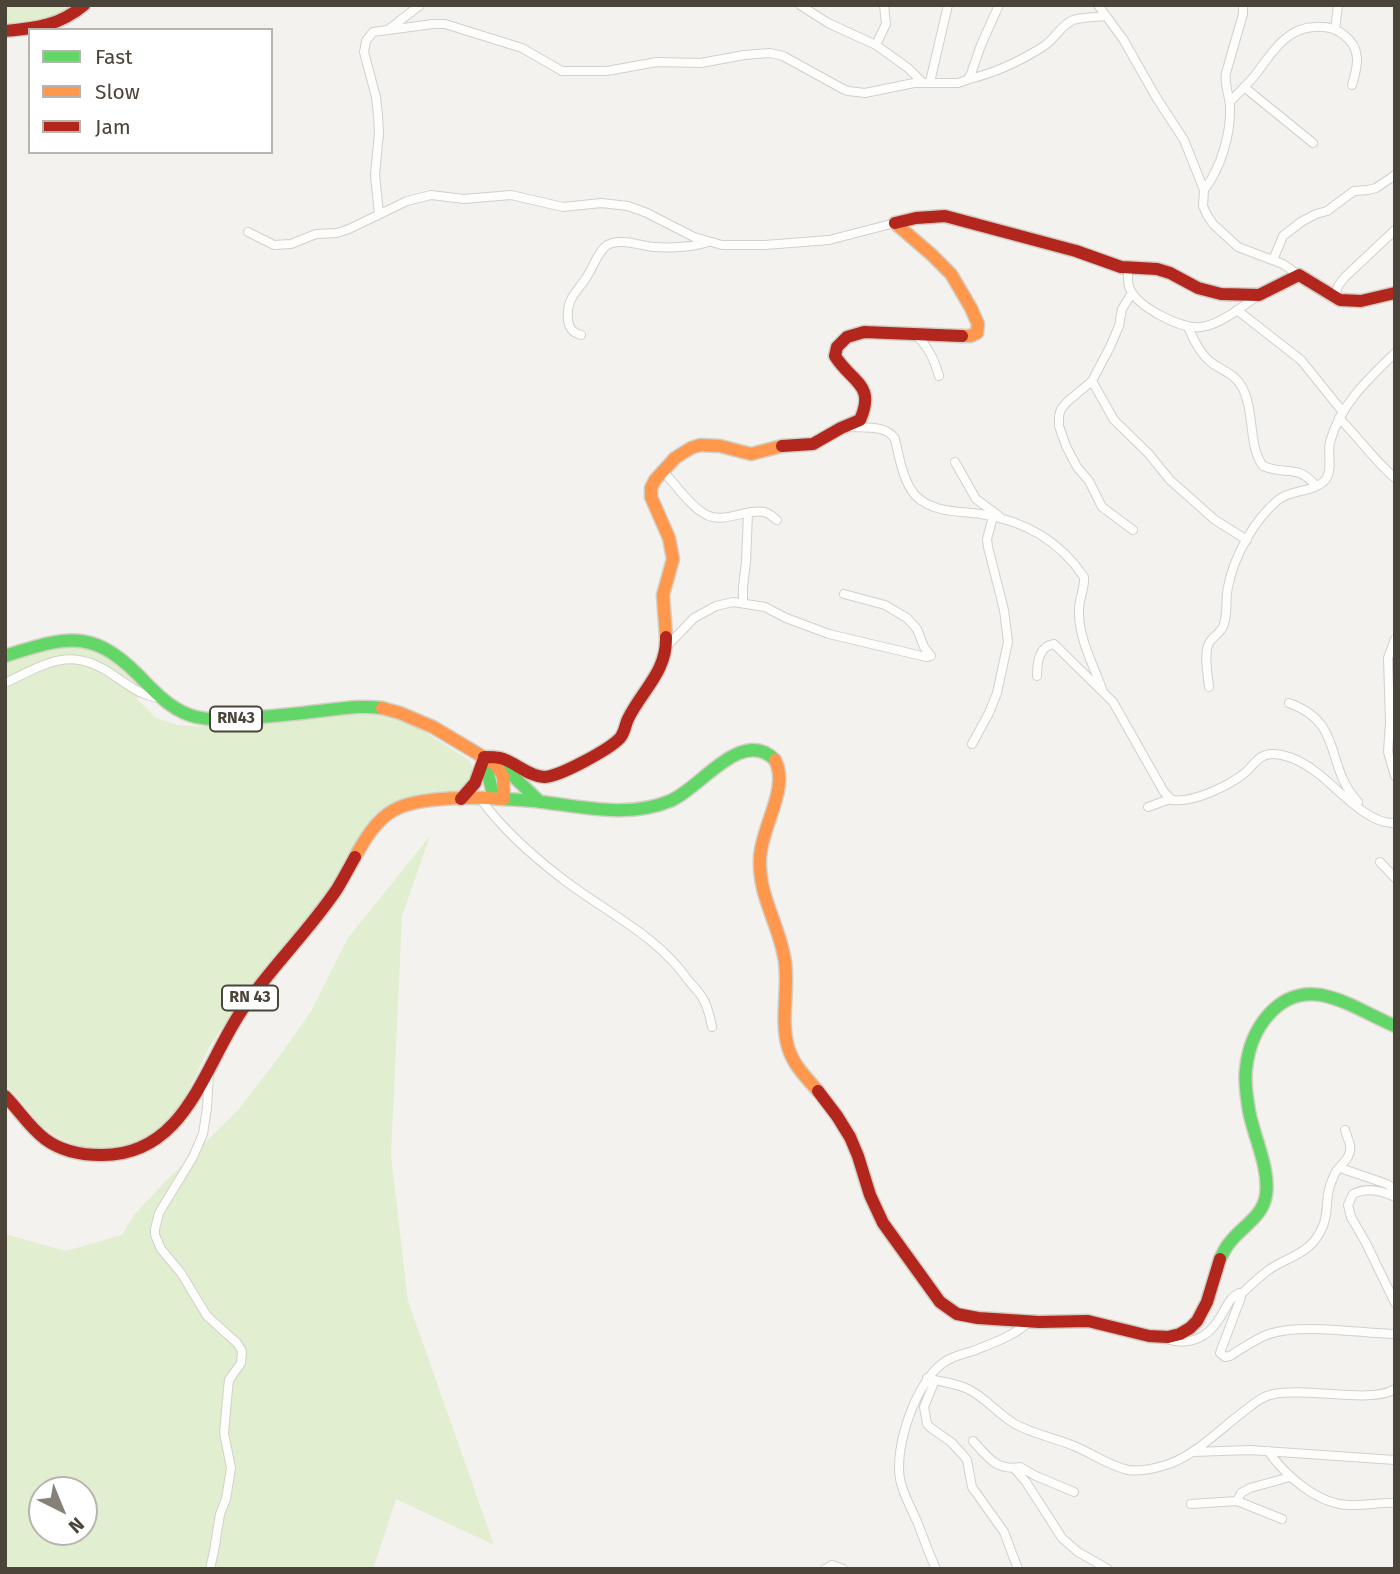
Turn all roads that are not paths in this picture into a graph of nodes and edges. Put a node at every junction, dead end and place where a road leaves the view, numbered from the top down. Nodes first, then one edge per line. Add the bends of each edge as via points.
1 (84, 5) edge
2 (420, 5) edge
3 (800, 5) edge
4 (884, 5) edge
5 (948, 5) edge
6 (999, 5) edge
7 (1098, 5) edge
8 (1243, 5) edge
9 (1338, 5) edge
10 (1106, 16) junction
11 (28, 28) edge
12 (32, 28) edge
13 (388, 30) junction
14 (1335, 30) junction
15 (5, 31) edge
16 (876, 45) junction
17 (967, 80) junction
18 (927, 82) junction
19 (1352, 85) dead end
20 (1244, 87) junction
21 (1230, 102) junction
22 (1312, 143) dead end
23 (1395, 175) edge
24 (1204, 190) junction
25 (379, 214) junction
26 (895, 223) junction
27 (1395, 230) edge
28 (248, 232) dead end
29 (708, 242) junction
30 (1273, 260) junction
31 (1128, 267) junction
32 (1299, 275) junction
33 (1132, 293) junction
34 (1395, 293) edge
35 (1259, 295) junction
36 (1335, 298) junction
37 (1237, 310) junction
38 (1188, 327) junction
39 (581, 335) dead end
40 (916, 335) junction
41 (1395, 353) edge
42 (939, 376) dead end
43 (1092, 381) junction
44 (1341, 415) junction
45 (844, 427) junction
46 (955, 462) dead end
47 (663, 471) junction
48 (1395, 478) edge
49 (1316, 486) junction
50 (748, 513) junction
51 (993, 517) junction
52 (778, 520) dead end
53 (1006, 520) junction
54 (1133, 530) dead end
55 (1247, 540) junction
56 (844, 594) dead end
57 (743, 603) junction
58 (1395, 639) edge
59 (667, 646) junction
60 (5, 656) edge
61 (1037, 676) dead end
62 (5, 682) edge
63 (1209, 687) dead end
64 (1102, 692) junction
65 (162, 699) junction
66 (1289, 703) dead end
67 (972, 744) dead end
68 (484, 759) junction
69 (498, 765) junction
70 (1395, 776) edge
71 (479, 797) junction
72 (499, 798) junction
73 (461, 799) junction
74 (1170, 799) junction
75 (540, 802) junction
76 (1148, 807) dead end
77 (1369, 815) junction
78 (1395, 823) edge
79 (1380, 862) dead end
80 (1395, 878) edge
81 (1395, 1026) edge
82 (712, 1027) dead end
83 (209, 1070) junction
84 (5, 1096) edge
85 (1345, 1130) dead end
86 (1340, 1168) junction
87 (1395, 1190) edge
88 (1395, 1197) edge
89 (1241, 1294) junction
90 (1395, 1303) edge
91 (1030, 1321) junction
92 (1395, 1334) edge
93 (1164, 1338) junction
94 (931, 1379) junction
95 (1395, 1389) edge
96 (973, 1441) dead end
97 (1268, 1451) junction
98 (1193, 1452) junction
99 (1395, 1460) edge
100 (1014, 1468) junction
101 (1290, 1477) junction
102 (1074, 1492) dead end
103 (1237, 1501) junction
104 (1395, 1503) edge
105 (1191, 1504) dead end
106 (1282, 1519) dead end
107 (210, 1569) edge
108 (825, 1569) edge
109 (843, 1569) edge
110 (936, 1569) edge
111 (1018, 1569) edge
112 (1108, 1569) edge

1 - 12 main road via 62,22
2 - 13 street
3 - 16 street
4 - 16 street via 886,24
5 - 18 street
6 - 17 street
7 - 10 street
8 - 21 street via 1225,80
9 - 14 street
10 - 17 street via 1073,20 1031,53
10 - 24 street via 1179,130
11 - 15 main road
13 - 18 street via 445,24 522,48 568,71 607,71 657,62 708,63 770,53 848,91 865,93
13 - 25 street via 373,32 364,45 380,133 375,175
14 - 19 street via 1352,42 1358,55
14 - 20 street via 1308,27 1290,34
16 - 18 street
17 - 18 street
20 - 21 street
20 - 22 street
21 - 24 street via 1215,174
23 - 30 street via 1376,188 1354,191 1327,211 1301,222 1283,236
24 - 30 street via 1203,206 1213,224 1238,247
25 - 28 street via 337,233 316,234 282,246
25 - 29 street via 430,195 464,199 511,195 563,207 610,203 647,213
26 - 29 street via 829,240 765,245
26 - 31 main road via 945,216
26 - 40 main road via 951,274 978,327 974,335
27 - 36 street via 1340,282
29 - 39 street via 678,247 611,243 604,247 568,303 569,327
30 - 32 street
31 - 33 street
31 - 35 main road via 1170,273 1208,292
32 - 35 main road
32 - 36 main road
33 - 38 street via 1144,305
33 - 43 street
34 - 36 main road via 1355,302
35 - 37 street
37 - 38 street via 1212,324
37 - 44 street via 1301,360
38 - 49 street via 1204,355 1243,388 1255,449 1263,466 1301,472
40 - 42 street via 927,346
40 - 45 main road via 864,332 837,346 837,361 865,392 860,420
41 - 44 street
43 - 54 street via 1061,409 1062,435 1102,507
43 - 55 street via 1114,420 1170,480 1215,520
44 - 48 street
44 - 49 street via 1330,442 1329,473
45 - 47 main road via 813,443 752,454 701,444
45 - 51 street via 891,433 907,482 927,504
46 - 53 street via 976,499
47 - 50 street via 706,515
47 - 59 main road via 650,491 673,549 663,597
49 - 55 street via 1278,500
50 - 52 street via 766,512
50 - 57 street
51 - 53 street
51 - 67 street via 987,539 1008,642 997,693
53 - 64 street via 1051,540 1084,577 1081,626
55 - 63 street via 1227,589 1224,624 1209,644
56 - 57 street via 907,618 931,656 829,634
57 - 59 street via 724,603 704,612
58 - 70 street via 1388,658 1388,752
59 - 68 main road via 664,661 624,733 612,745 551,777 539,777 499,758
60 - 65 main road, RN43 via 60,640 85,640 120,658
61 - 64 street via 1041,652 1053,643
62 - 65 street via 73,658 102,668 146,696
64 - 74 street via 1113,702
65 - 68 main road, RN43 via 179,711 215,719 383,708 423,721
66 - 77 street via 1321,723 1345,786
68 - 69 main road
68 - 72 main road
68 - 73 main road via 475,782
69 - 72 main road via 505,778
69 - 75 main road
71 - 72 main road, RN 43
71 - 73 main road, RN 43
71 - 82 street via 508,831 556,873 666,953 702,997
72 - 75 main road
73 - 83 main road, RN 43 via 413,803 384,816 336,889 252,996
74 - 76 street
74 - 77 street via 1188,799 1224,786 1260,757 1274,754 1313,769
75 - 91 main road via 605,810 649,809 690,791 741,752 757,750 775,759 781,772 780,788 765,829 760,867 763,892 786,963 789,1051 846,1128 877,1212 936,1297 959,1314
77 - 78 street
79 - 80 street
81 - 93 main road via 1321,995 1291,997 1268,1015 1245,1064 1245,1090 1266,1198 1223,1252 1201,1316 1186,1331
83 - 84 main road, RN 43 via 176,1123 144,1148 124,1154 98,1156 50,1143
83 - 107 street via 203,1134 159,1213 155,1236 207,1316 242,1351 241,1363 229,1380 224,1439 231,1468
85 - 86 street via 1351,1147
86 - 87 street
86 - 89 street via 1329,1188 1328,1208 1315,1239 1298,1256 1268,1270
88 - 90 street via 1367,1190 1353,1194 1348,1205
89 - 92 street via 1220,1353 1225,1357 1284,1330
89 - 93 street via 1232,1297 1215,1326 1199,1338 1187,1343
91 - 93 main road via 1093,1321
91 - 94 street via 998,1341 954,1356
94 - 98 street via 967,1388 1023,1428 1128,1470 1159,1467
94 - 110 street via 913,1406 905,1430 900,1479
94 - 111 street via 924,1407 927,1424 967,1460 972,1487 1004,1532
95 - 98 street via 1376,1395 1271,1394
96 - 100 street via 995,1464
97 - 98 street
97 - 99 street
97 - 101 street
100 - 102 street
100 - 112 street via 1062,1538
101 - 103 street via 1250,1488
101 - 104 street via 1339,1504
103 - 105 street
103 - 106 street
108 - 109 street via 832,1565

